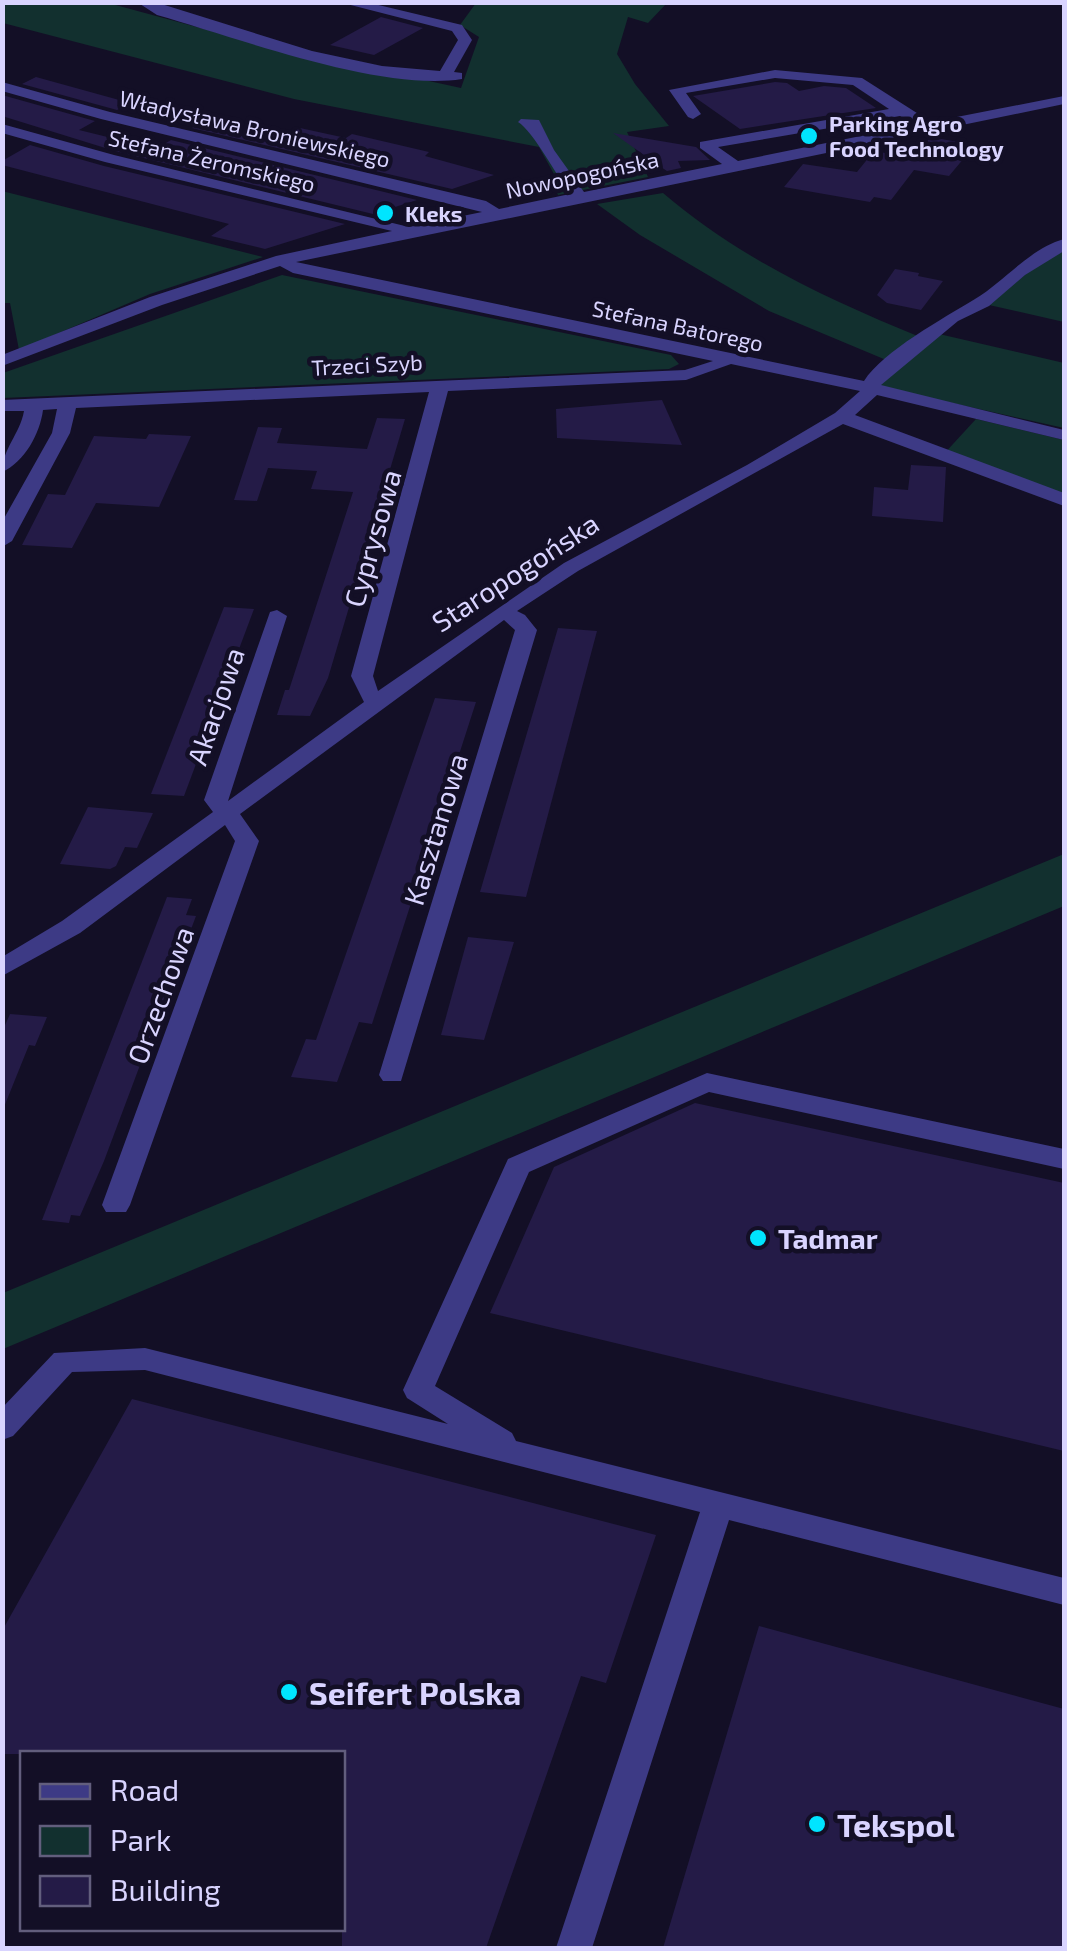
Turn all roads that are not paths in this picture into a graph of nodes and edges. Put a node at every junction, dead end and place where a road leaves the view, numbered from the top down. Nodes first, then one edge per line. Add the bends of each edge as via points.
1 (144, 2) edge
2 (346, 2) edge
3 (2, 86) edge
4 (1064, 100) edge
5 (902, 110) junction
6 (693, 114) dead end
7 (526, 122) dead end
8 (928, 128) junction
9 (4, 129) edge
10 (735, 166) junction
11 (580, 197) junction
12 (496, 214) junction
13 (412, 230) junction
14 (1064, 244) edge
15 (282, 260) junction
16 (597, 356) dead end
17 (729, 358) junction
18 (2, 361) edge
19 (600, 378) junction
20 (438, 386) junction
21 (870, 388) junction
22 (68, 403) junction
23 (34, 404) junction
24 (2, 406) edge
25 (842, 417) junction
26 (1064, 435) edge
27 (2, 466) edge
28 (1064, 500) edge
29 (2, 541) edge
30 (502, 612) junction
31 (278, 616) dead end
32 (376, 701) junction
33 (223, 813) junction
34 (2, 968) edge
35 (392, 1075) dead end
36 (1064, 1159) edge
37 (116, 1205) dead end
38 (2, 1428) edge
39 (524, 1456) junction
40 (718, 1506) junction
41 (1064, 1592) edge
42 (574, 1948) edge

1 - 2 street via 311,52 408,74 450,76 466,40 457,28
3 - 12 street, Władysława Broniewskiego via 480,204
4 - 8 street, Nowopogońska
5 - 6 street via 857,82 775,74 676,90
5 - 8 street
5 - 10 street via 704,145
7 - 11 street via 534,123
8 - 10 street, Nowopogońska
9 - 13 street, Stefana Żeromskiego
10 - 11 street, Nowopogońska
11 - 12 street, Nowopogońska
12 - 13 street, Nowopogońska
13 - 15 street, Nowopogońska
14 - 21 street, Staropogońska via 952,316
15 - 17 street, Stefana Batorego via 293,268
15 - 18 street, Nowopogońska via 156,300
16 - 19 street
17 - 19 street, Trzeci Szyb via 686,376
17 - 21 street, Stefana Batorego
19 - 20 street, Trzeci Szyb
20 - 22 street, Trzeci Szyb
20 - 32 street, Cyprysowa via 362,676
21 - 25 street, Staropogońska
21 - 26 street, Stefana Batorego
22 - 23 street, Trzeci Szyb
22 - 29 street via 61,433
23 - 24 street, Trzeci Szyb
23 - 27 street via 25,443
25 - 28 street
25 - 30 street, Staropogońska
30 - 32 street, Staropogońska
30 - 35 street, Kasztanowa via 526,630
31 - 33 street, Akacjowa via 214,800
32 - 33 street, Staropogońska
33 - 34 street, Staropogońska via 72,927
33 - 37 street, Orzechowa via 247,841
36 - 39 street via 706,1082 518,1166 418,1390
38 - 39 street via 64,1361 145,1359
39 - 40 street
40 - 41 street
40 - 42 street

